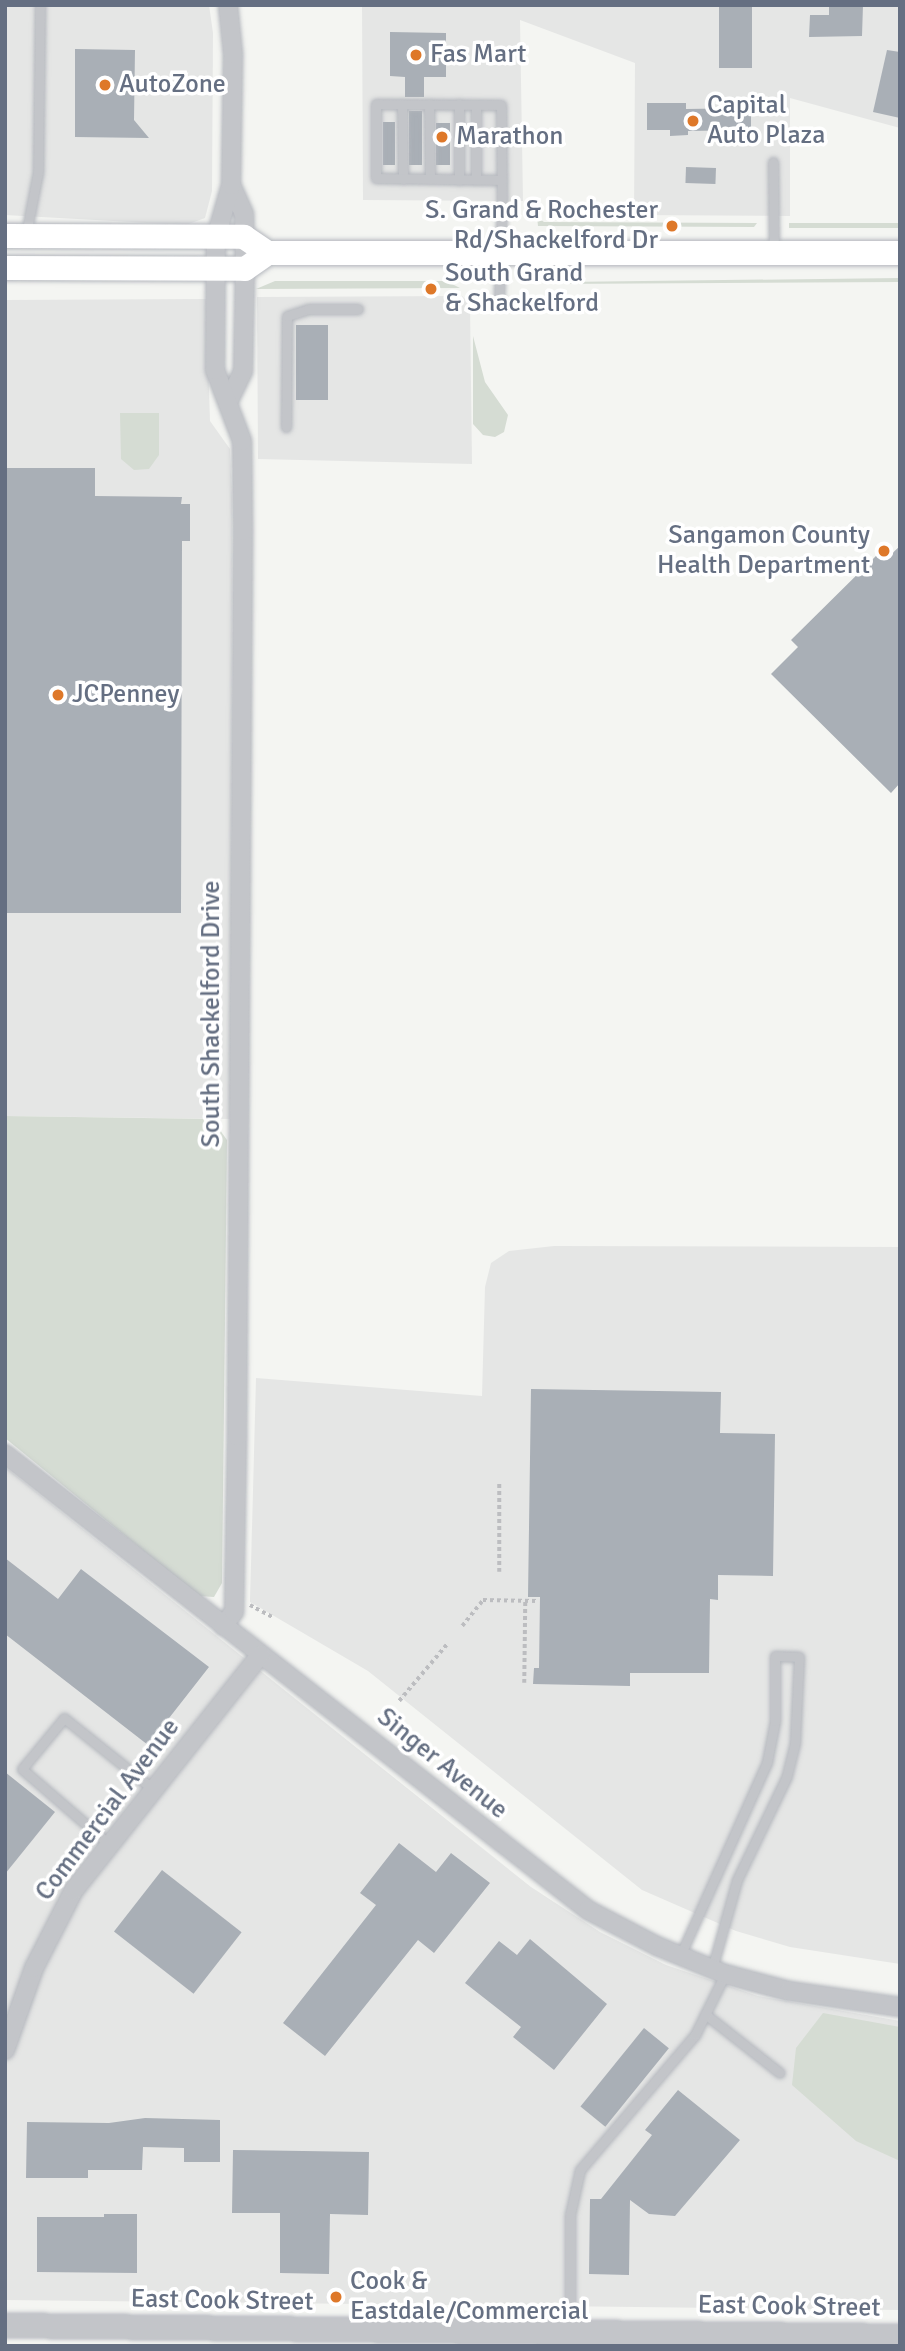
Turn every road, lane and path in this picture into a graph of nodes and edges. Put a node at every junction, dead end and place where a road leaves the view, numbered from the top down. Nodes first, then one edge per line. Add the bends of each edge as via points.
1 (40, 5) edge
2 (228, 5) edge
3 (402, 104) junction
4 (429, 104) junction
5 (459, 104) junction
6 (476, 105) junction
7 (772, 162) dead end
8 (403, 178) junction
9 (430, 179) junction
10 (459, 180) junction
11 (475, 180) junction
12 (502, 180) junction
13 (231, 185) junction
14 (15, 236) edge
15 (216, 237) junction
16 (244, 237) junction
17 (268, 253) junction
18 (501, 253) junction
19 (900, 253) edge
20 (774, 254) junction
21 (5, 268) edge
22 (216, 269) junction
23 (244, 269) junction
24 (499, 298) dead end
25 (358, 309) dead end
26 (229, 400) junction
27 (286, 427) dead end
28 (5, 1454) edge
29 (499, 1483) dead end
30 (499, 1572) dead end
31 (499, 1592) dead end
32 (499, 1601) junction
33 (524, 1601) junction
34 (538, 1601) dead end
35 (247, 1604) dead end
36 (273, 1617) dead end
37 (223, 1626) junction
38 (462, 1626) dead end
39 (448, 1643) dead end
40 (260, 1655) junction
41 (524, 1683) dead end
42 (399, 1700) dead end
43 (153, 1789) junction
44 (110, 1845) junction
45 (680, 1956) junction
46 (719, 1971) junction
47 (900, 2007) edge
48 (705, 2014) junction
49 (5, 2050) edge
50 (780, 2073) dead end
51 (5, 2325) edge
52 (570, 2332) junction
53 (900, 2336) edge

1 - 14 lane via 38,172
2 - 13 street, South Shackelford Drive via 233,54
3 - 4 lane
3 - 8 lane
3 - 8 lane via 376,104 376,178
4 - 5 lane
4 - 9 lane
5 - 6 lane
5 - 10 lane
6 - 11 lane
6 - 12 lane via 501,105
7 - 20 lane
8 - 9 lane
9 - 10 lane
10 - 11 lane
11 - 12 lane
12 - 18 lane
13 - 15 street, South Shackelford Drive
13 - 16 street, South Shackelford Drive via 244,214
14 - 15 main road
15 - 16 main road
15 - 22 street, South Shackelford Drive
16 - 17 main road
16 - 23 street, South Shackelford Drive
17 - 18 main road
17 - 23 main road
18 - 20 main road
18 - 24 lane
19 - 20 main road
21 - 22 main road
22 - 23 main road
22 - 26 street, South Shackelford Drive via 215,370
23 - 26 street, South Shackelford Drive via 243,371
25 - 27 lane via 308,309 287,316
26 - 37 street, South Shackelford Drive via 242,441 243,531 237,1449 234,1612
28 - 37 street, Singer Avenue
29 - 30 path
31 - 32 path
32 - 33 path
32 - 38 path via 483,1600
33 - 34 path
33 - 41 path
35 - 36 path
37 - 40 street, Singer Avenue
39 - 42 path
40 - 43 street, Commercial Avenue
40 - 45 street, Singer Avenue via 547,1882 598,1915
43 - 44 street, Commercial Avenue
43 - 44 lane via 64,1718 22,1769
44 - 49 street, Commercial Avenue via 74,1890 54,1927 16,2009
45 - 46 street, Singer Avenue
45 - 46 lane via 733,1828 767,1762 775,1721 775,1656 799,1657 795,1742 787,1776 757,1830 737,1880
46 - 47 street, Singer Avenue via 789,1990
46 - 48 lane
48 - 50 lane
48 - 52 lane via 695,2035 580,2170 570,2215
51 - 52 street, East Cook Street
52 - 53 street, East Cook Street

